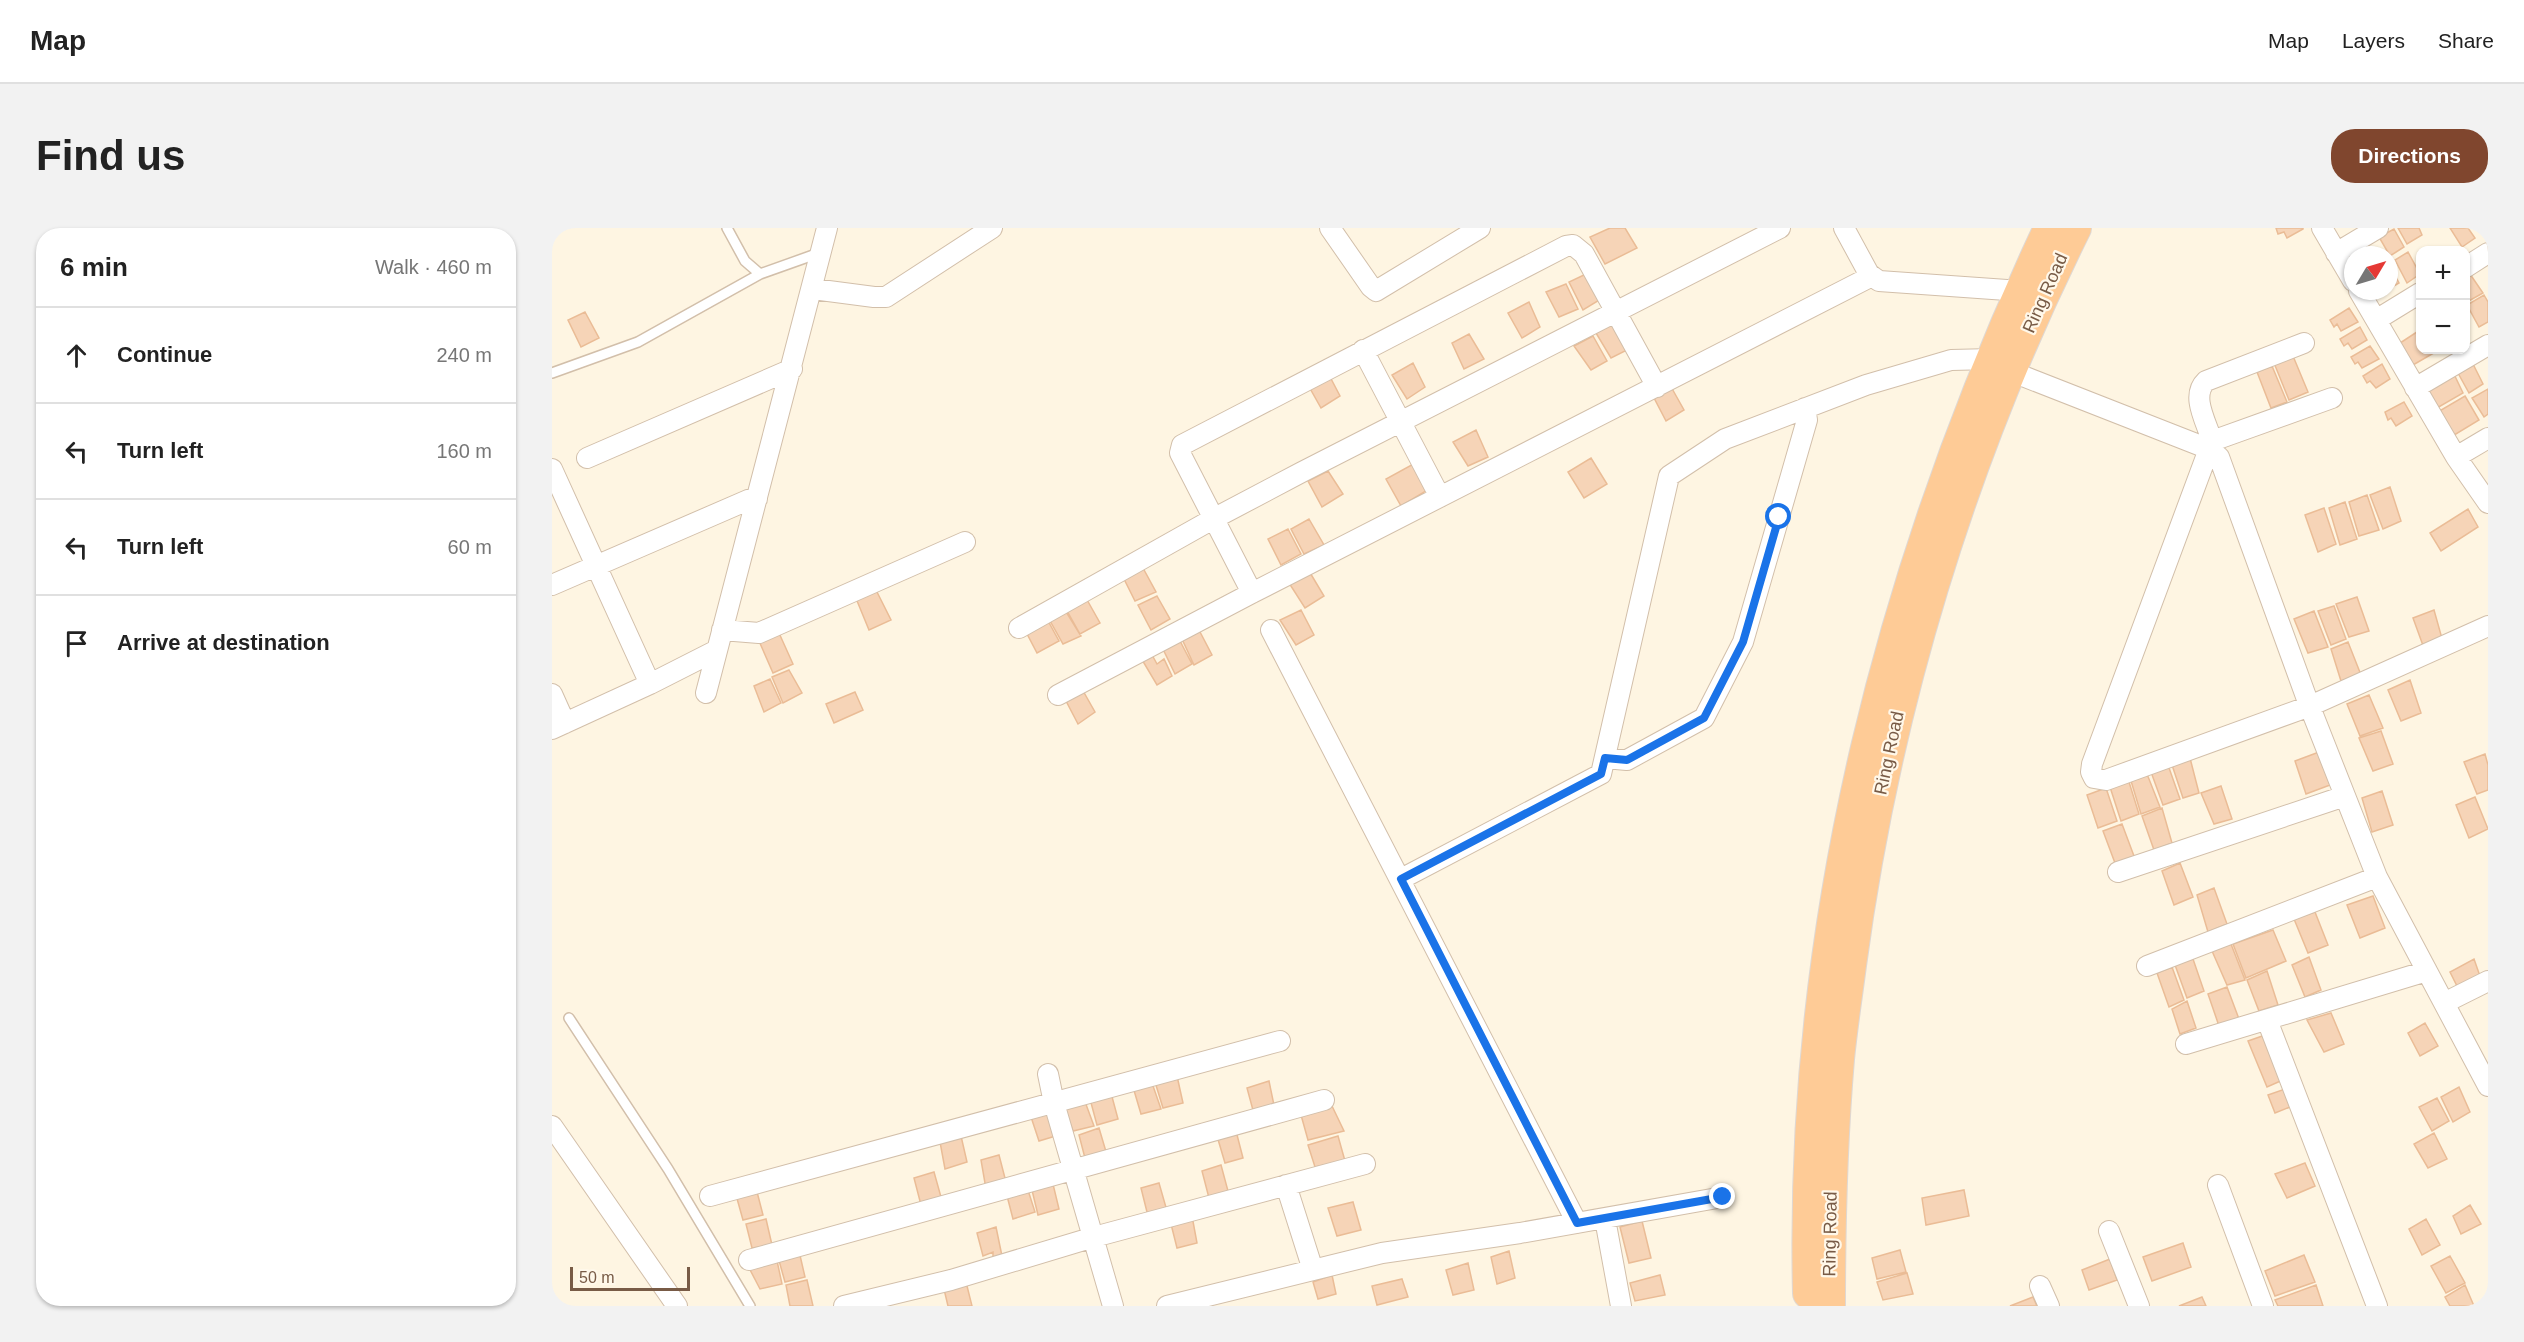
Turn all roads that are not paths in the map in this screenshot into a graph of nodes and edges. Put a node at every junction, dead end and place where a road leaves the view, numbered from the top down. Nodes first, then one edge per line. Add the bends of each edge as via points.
1 (728, 228) edge
2 (827, 228) edge
3 (992, 228) edge
4 (1480, 228) edge
5 (1780, 228) edge
6 (1844, 228) edge
7 (2050, 228) edge
8 (2075, 228) edge
9 (2378, 228) edge
10 (2323, 229) edge
11 (1340, 231) edge
12 (822, 252) junction
13 (2336, 253) junction
14 (2488, 254) edge
15 (2470, 265) edge
16 (2344, 266) edge
17 (760, 274) junction
18 (1872, 276) junction
19 (813, 289) junction
20 (2021, 291) junction
21 (2416, 296) edge
22 (2364, 300) edge
23 (1616, 312) junction
24 (2376, 320) junction
25 (2304, 343) dead end
26 (2488, 345) edge
27 (1364, 350) junction
28 (2001, 365) junction
29 (792, 369) junction
30 (552, 373) edge
31 (1657, 387) junction
32 (2415, 388) junction
33 (2332, 398) dead end
34 (1805, 408) junction
35 (1402, 420) junction
36 (2488, 438) edge
37 (2207, 445) junction
38 (2456, 457) junction
39 (587, 458) dead end
40 (553, 474) edge
41 (1440, 497) junction
42 (757, 499) junction
43 (2488, 503) edge
44 (1213, 519) junction
45 (965, 542) dead end
46 (597, 565) junction
47 (552, 585) edge
48 (1252, 592) junction
49 (2488, 626) edge
50 (1019, 628) dead end
51 (722, 630) junction
52 (1271, 630) dead end
53 (717, 650) junction
54 (650, 684) junction
55 (705, 693) dead end
56 (552, 694) edge
57 (1058, 695) dead end
58 (2310, 706) junction
59 (559, 726) edge
60 (1605, 758) junction
61 (2345, 796) junction
62 (2118, 872) dead end
63 (2377, 877) junction
64 (1401, 879) junction
65 (2148, 966) dead end
66 (2427, 971) junction
67 (2488, 981) edge
68 (2444, 1003) junction
69 (569, 1018) dead end
70 (2267, 1020) junction
71 (1280, 1041) dead end
72 (2187, 1044) dead end
73 (1048, 1074) dead end
74 (2488, 1086) edge
75 (1324, 1100) dead end
76 (1054, 1103) junction
77 (552, 1126) edge
78 (1365, 1164) dead end
79 (1075, 1170) junction
80 (1286, 1185) junction
81 (2218, 1185) dead end
82 (710, 1196) dead end
83 (1723, 1197) dead end
84 (1605, 1219) junction
85 (1577, 1223) junction
86 (2109, 1231) dead end
87 (1094, 1237) junction
88 (749, 1260) dead end
89 (1314, 1270) junction
90 (2040, 1286) dead end
91 (677, 1306) edge
92 (750, 1306) edge
93 (844, 1306) edge
94 (1113, 1306) edge
95 (1167, 1306) edge
96 (1621, 1306) edge
97 (1809, 1306) edge
98 (1829, 1306) edge
99 (2049, 1306) edge
100 (2139, 1306) edge
101 (2263, 1306) edge
102 (2377, 1306) edge

1 - 17 lane via 745,261
2 - 12 street
3 - 19 street via 886,297
4 - 11 street via 1376,291
5 - 23 street
6 - 18 street
7 - 20 highway, Ring Road
8 - 28 highway, Ring Road
9 - 13 street
10 - 13 street
12 - 17 lane
12 - 19 street
13 - 16 street
14 - 15 street
17 - 30 lane via 638,342
18 - 20 street via 1884,282
18 - 31 street
19 - 29 street
20 - 28 highway, Ring Road
21 - 24 street
22 - 24 street
23 - 27 street via 1584,254 1573,245 1566,246
23 - 31 street
23 - 35 street
24 - 32 street
25 - 37 street via 2206,381 2200,387 2198,396
26 - 32 street
27 - 35 street
27 - 44 street via 1182,445 1180,453
28 - 34 street via 1951,360
28 - 37 street
28 - 97 highway, Ring Road via 1944,480 1885,668 1843,860 1822,999 1811,1111
28 - 98 highway, Ring Road via 1915,642 1868,849 1838,1059
29 - 39 street
29 - 42 street
31 - 41 street
32 - 38 street
33 - 37 street
34 - 60 street via 1807,420 1743,642 1704,718 1627,760
34 - 60 street via 1725,439 1669,476
35 - 41 street
35 - 44 street
36 - 38 street
37 - 58 street via 2219,457
37 - 58 street via 2091,772 2094,778 2106,780
38 - 43 street
40 - 46 street
41 - 48 street
42 - 46 street
42 - 51 street
44 - 48 street
44 - 50 street
45 - 51 street via 759,633
46 - 47 street
46 - 54 street
48 - 57 street
49 - 58 street
51 - 53 street
52 - 64 street
53 - 54 street
53 - 55 street
54 - 59 street
56 - 59 street
58 - 61 street
60 - 64 street via 1601,774
61 - 62 street
61 - 63 street
63 - 65 street
63 - 66 street
64 - 85 street
66 - 68 street
66 - 70 street
67 - 68 street
68 - 74 street
69 - 92 lane via 668,1169
70 - 72 street
70 - 102 street
71 - 76 street
73 - 76 street
75 - 79 street
76 - 79 street
76 - 82 street
77 - 91 street
78 - 80 street
79 - 87 street
79 - 88 street
80 - 87 street
80 - 89 street
81 - 101 street
83 - 84 street
84 - 85 street
84 - 96 street
85 - 89 street via 1382,1254
86 - 100 street
87 - 93 street via 951,1280
87 - 94 street
89 - 95 street
90 - 99 street

